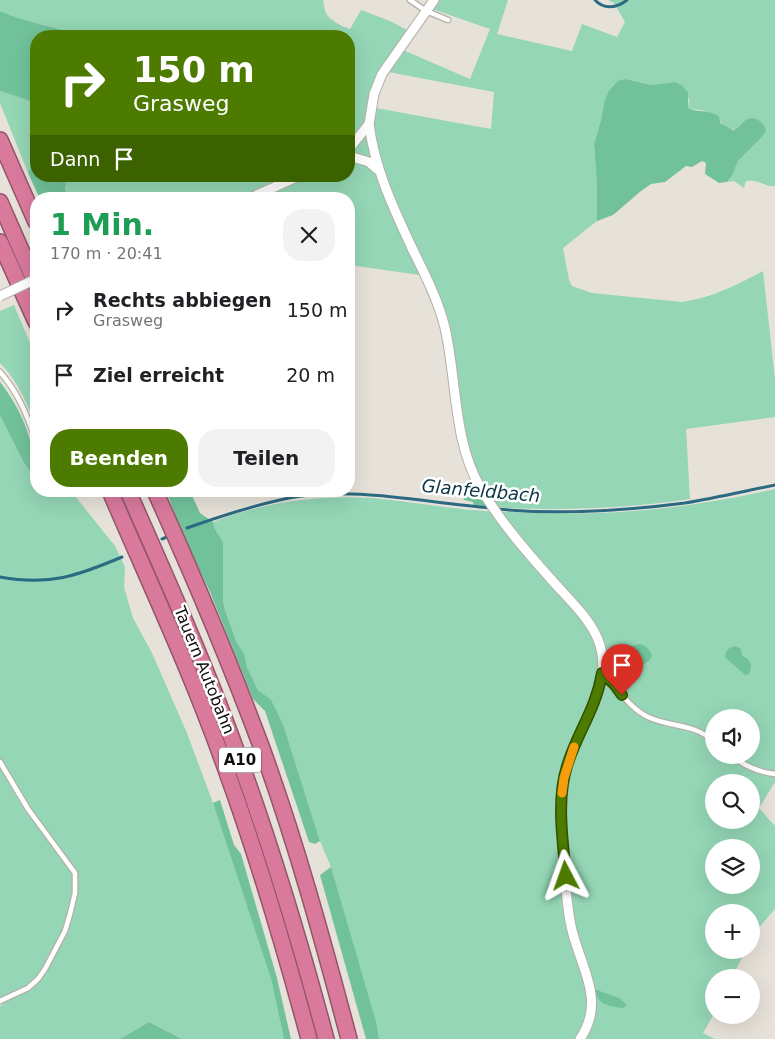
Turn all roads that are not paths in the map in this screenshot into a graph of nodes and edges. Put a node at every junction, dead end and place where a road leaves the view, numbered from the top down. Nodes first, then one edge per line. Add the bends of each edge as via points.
1 (410, 0) edge
2 (434, 0) edge
3 (426, 11) junction
4 (448, 20) dead end
5 (369, 124) junction
6 (0, 140) edge
7 (355, 142) edge
8 (355, 158) edge
9 (379, 171) junction
10 (286, 182) edge
11 (264, 192) edge
12 (0, 202) edge
13 (30, 208) edge
14 (0, 242) edge
15 (30, 270) edge
16 (30, 283) edge
17 (0, 296) edge
18 (30, 309) edge
19 (0, 372) edge
20 (30, 424) edge
21 (113, 497) edge
22 (131, 497) edge
23 (158, 497) edge
24 (602, 673) junction
25 (705, 734) edge
26 (0, 762) edge
27 (743, 764) edge
28 (775, 774) edge
29 (0, 1001) edge
30 (309, 1039) edge
31 (326, 1039) edge
32 (349, 1039) edge
33 (580, 1039) edge

1 - 3 lane
2 - 3 street
3 - 4 lane
3 - 5 street via 382,74 374,94
5 - 7 street
5 - 9 street
6 - 13 highway
8 - 9 street via 369,162
9 - 24 street via 441,314 464,447 476,479 500,516 593,630 602,654
10 - 11 street
12 - 15 highway
14 - 18 highway
16 - 17 street, bridge
19 - 20 lane via 16,392
21 - 30 highway, Tauern Autobahn / A10 via 224,763 285,949
22 - 31 highway, A10 via 200,656 236,750 270,846
23 - 32 highway via 225,652 261,747 294,844
24 - 25 lane via 646,716
24 - 33 street via 595,703 572,752 562,787 570,920 592,1002 591,1018
26 - 29 lane via 28,809 75,873 75,893 68,923 46,969 28,988
27 - 28 lane

